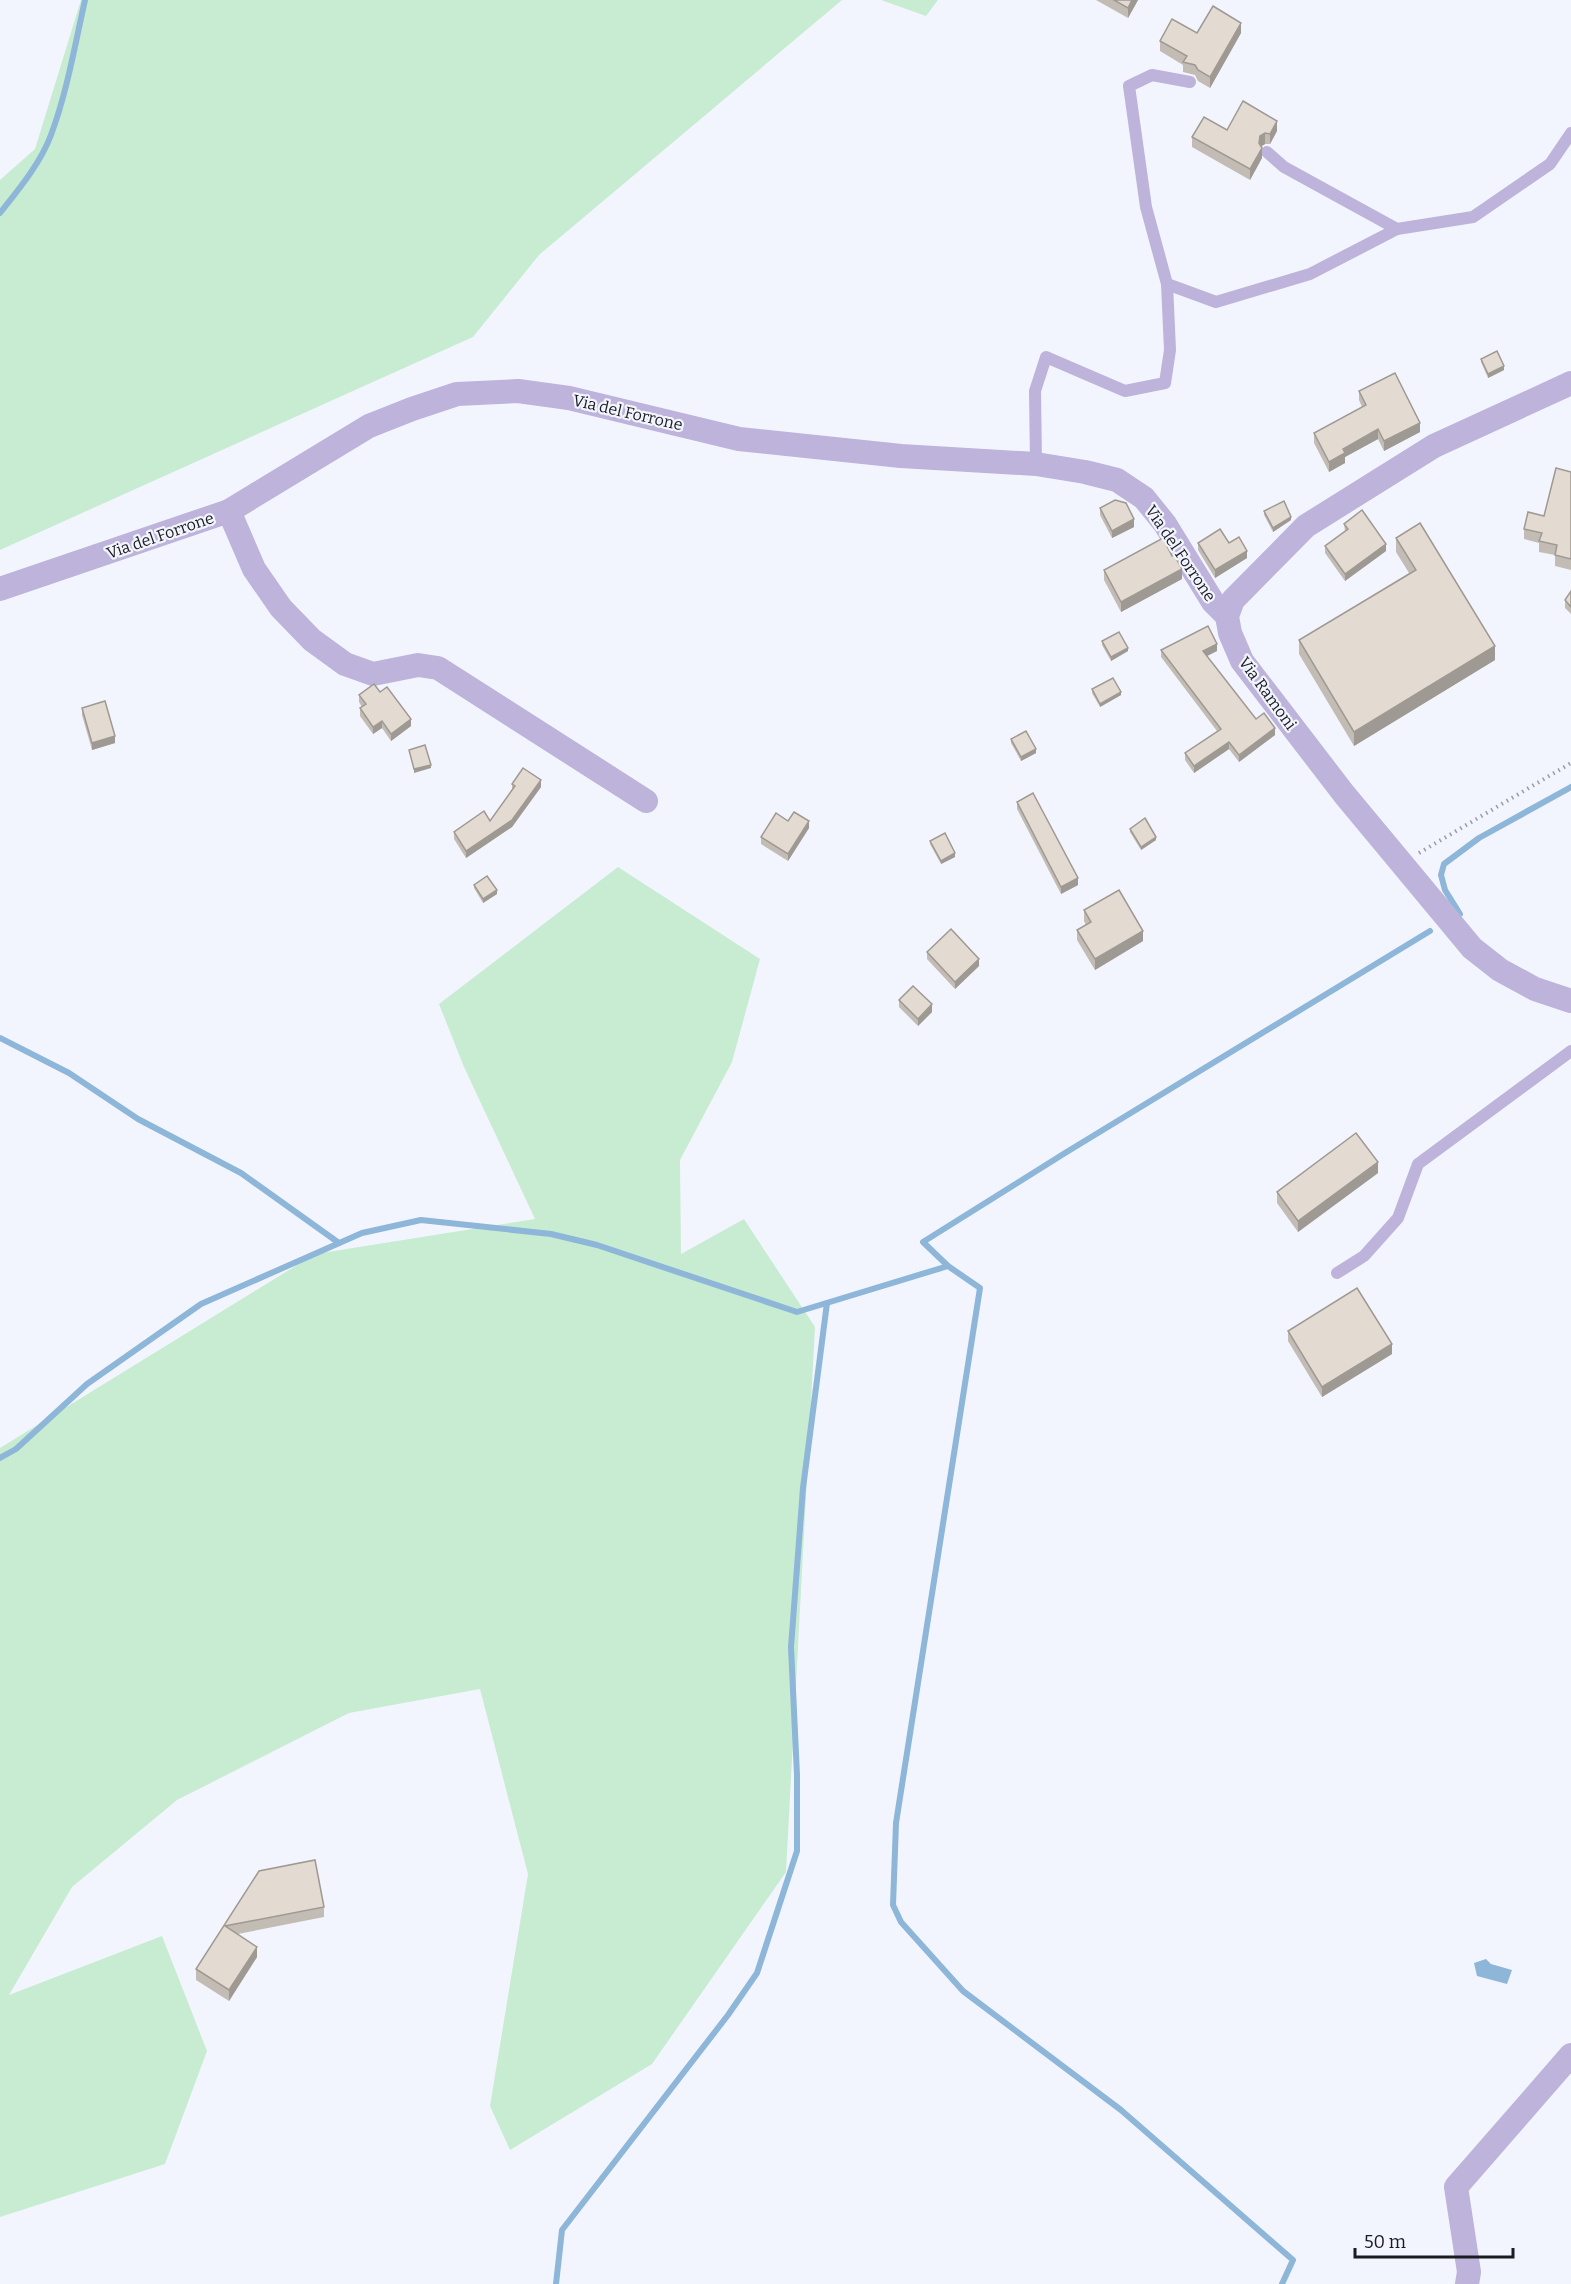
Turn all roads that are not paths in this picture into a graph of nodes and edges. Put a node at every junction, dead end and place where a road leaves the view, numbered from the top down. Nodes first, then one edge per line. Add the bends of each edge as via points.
1 (1190, 82) dead end
2 (1571, 133) edge
3 (1267, 152) dead end
4 (1397, 229) junction
5 (1167, 284) junction
6 (1571, 383) edge
7 (1036, 464) junction
8 (229, 511) junction
9 (0, 589) edge
10 (1227, 616) junction
11 (646, 801) dead end
12 (1571, 1002) edge
13 (1571, 1051) edge
14 (1337, 1273) dead end
15 (1571, 2055) edge
16 (1467, 2284) edge

1 - 5 lane via 1152,75 1129,86 1146,207
2 - 4 lane via 1550,164 1473,217
3 - 4 lane via 1284,167
4 - 5 lane via 1310,274 1216,302
5 - 7 lane via 1170,350 1165,383 1125,391 1046,357 1035,391
6 - 10 street via 1434,446 1306,526 1233,600
7 - 8 street, Via del Forrone via 901,456 739,439 569,398 518,391 457,394 369,426
7 - 10 street, Via del Forrone via 1117,480 1144,498 1165,524 1213,602
8 - 9 street, Via del Forrone
8 - 11 street via 254,568 281,608 312,640 345,664 373,674 418,665 438,668
10 - 12 street, Via Ramoni via 1242,661 1344,794 1472,948 1500,970
13 - 14 lane via 1418,1164 1398,1218 1364,1256
15 - 16 street via 1456,2187 1469,2272

